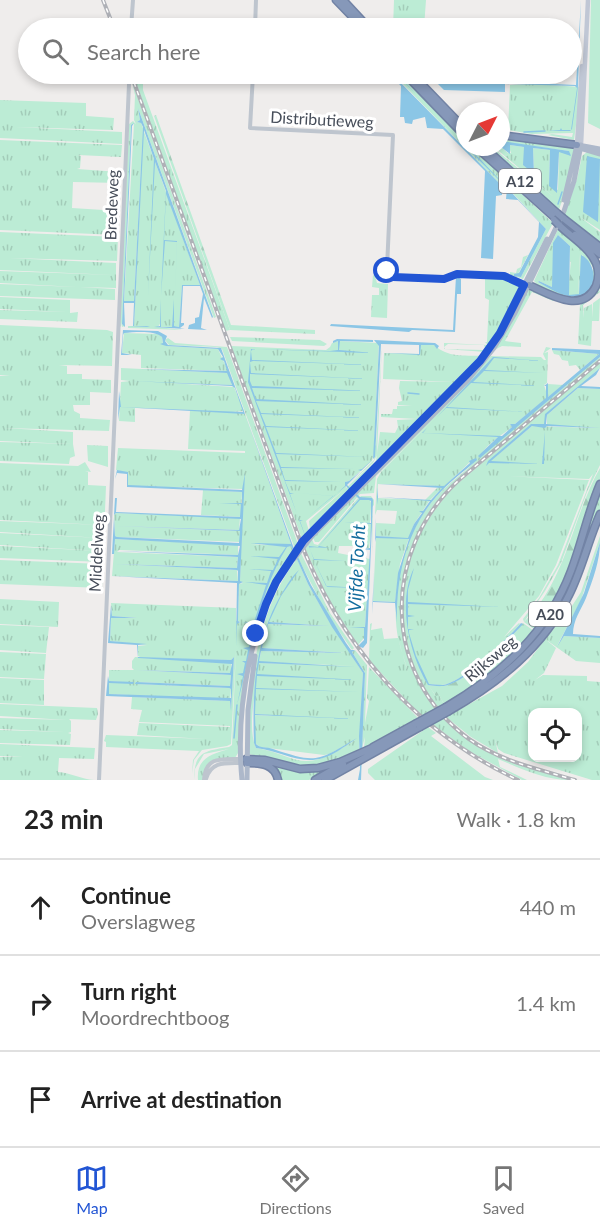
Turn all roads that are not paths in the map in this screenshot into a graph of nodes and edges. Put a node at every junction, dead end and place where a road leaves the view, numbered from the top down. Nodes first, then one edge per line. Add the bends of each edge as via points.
1 (133, 0) edge
2 (256, 0) edge
3 (336, 0) edge
4 (343, 0) edge
5 (586, 0) edge
6 (132, 18) edge
7 (255, 18) edge
8 (353, 18) edge
9 (360, 18) edge
10 (129, 84) tunnel mouth
11 (252, 84) edge
12 (415, 84) edge
13 (422, 84) edge
14 (423, 84) edge
15 (456, 115) edge
16 (456, 120) edge
17 (456, 127) edge
18 (510, 136) edge
19 (580, 147) junction
20 (600, 149) edge
21 (587, 151) junction
22 (600, 154) edge
23 (486, 156) edge
24 (493, 156) edge
25 (579, 158) junction
26 (558, 219) junction
27 (600, 247) edge
28 (600, 254) edge
29 (526, 284) junction
30 (118, 328) joint
31 (600, 484) edge
32 (600, 514) edge
33 (447, 709) junction
34 (355, 759) junction
35 (244, 761) junction
36 (328, 779) edge
37 (99, 780) edge
38 (205, 780) edge
39 (242, 780) edge
40 (248, 780) edge
41 (278, 780) edge
42 (315, 780) edge

1 - 6 street
2 - 7 street
3 - 8 highway
4 - 9 highway
5 - 19 main road
10 - 30 street, Bredeweg
11 - 29 street, Distributieweg via 250,128 393,135 388,274 444,279 457,274 510,276
12 - 17 highway
13 - 16 highway
14 - 15 highway
18 - 19 highway
19 - 20 main road
19 - 21 main road
19 - 25 main road
19 - 29 main road via 562,206
21 - 22 main road
21 - 25 main road
23 - 26 highway, A12
24 - 26 highway, A12
25 - 29 main road via 564,211
26 - 27 highway, A12
26 - 28 highway, A12
26 - 29 highway, A12 via 596,262 595,288 572,301
29 - 35 main road, bridge via 480,361 312,533 271,593 256,634 244,701
30 - 37 street, Middelweg
31 - 33 highway, Rijksweg / A20 via 562,593 540,628 494,676
32 - 33 highway, Rijksweg / A20 via 568,597 545,633 498,680
33 - 34 highway, Rijksweg / A20, bridge
34 - 35 highway, A20 via 309,769 266,760
34 - 36 highway, Rijksweg / A20
34 - 42 highway, Rijksweg / A20
35 - 38 street via 212,762 204,772
35 - 39 main road
35 - 40 main road
35 - 41 highway via 268,765

